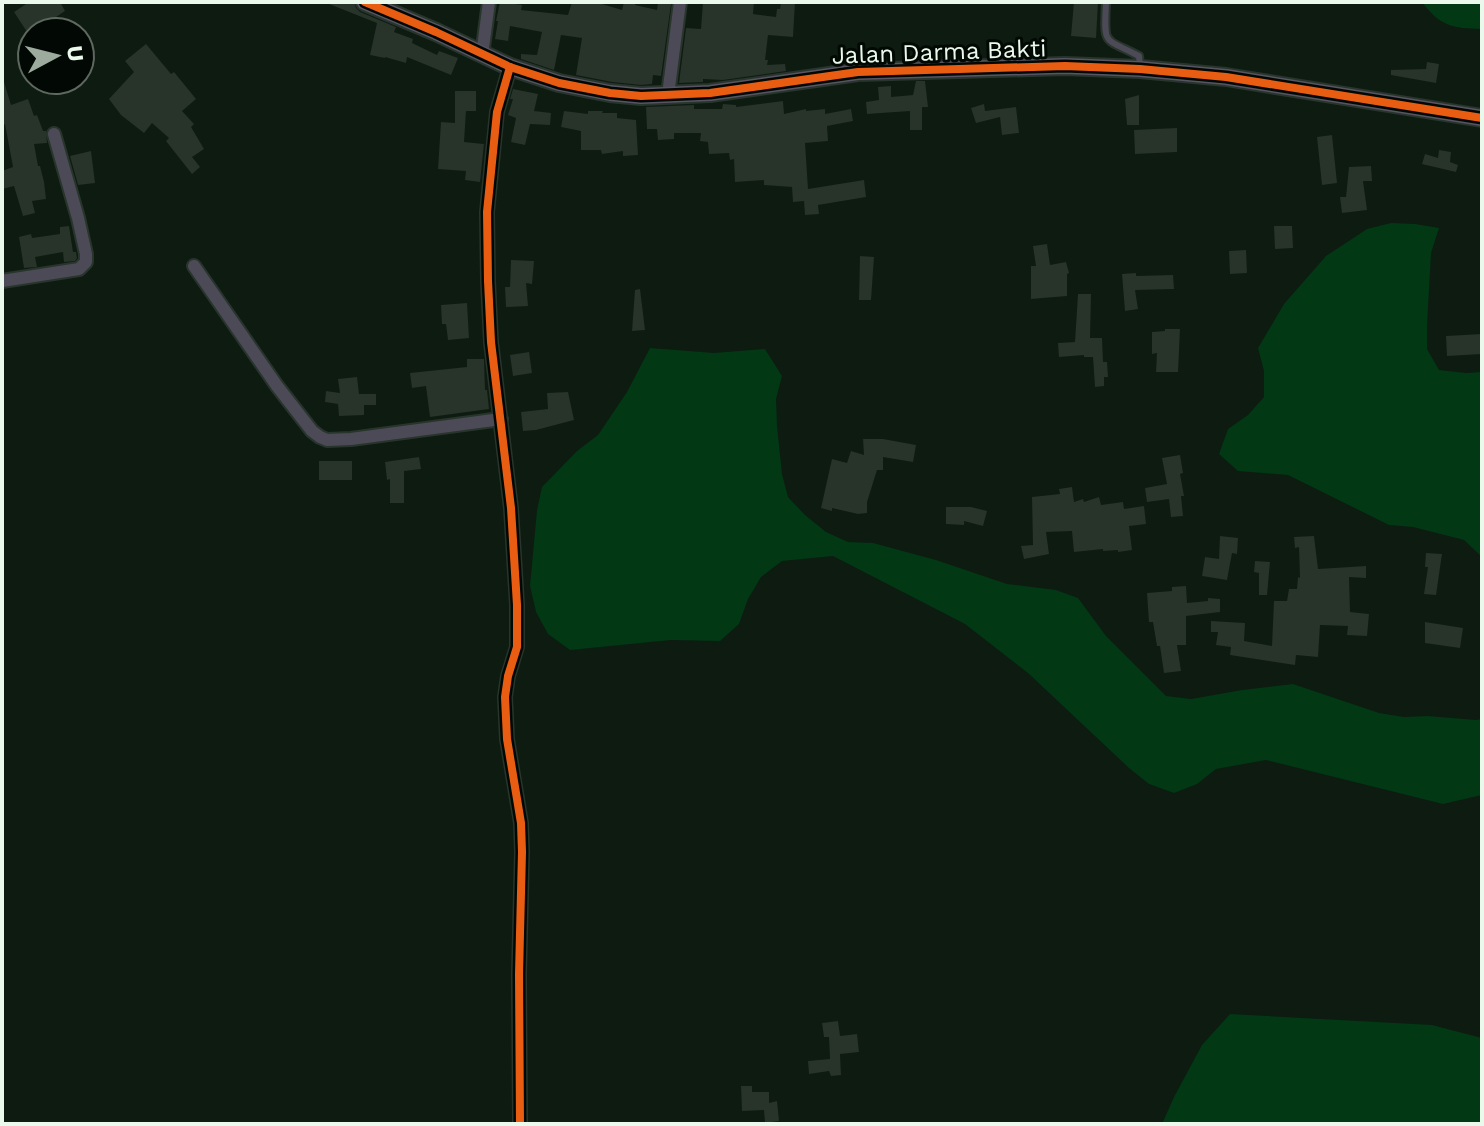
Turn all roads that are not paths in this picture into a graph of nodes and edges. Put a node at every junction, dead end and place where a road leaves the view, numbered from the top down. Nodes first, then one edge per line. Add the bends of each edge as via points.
1 (365, 2) edge
2 (489, 2) edge
3 (680, 2) edge
4 (1106, 2) edge
5 (482, 55) junction
6 (510, 67) junction
7 (1140, 69) junction
8 (668, 95) junction
9 (1482, 118) edge
10 (54, 134) dead end
11 (194, 266) dead end
12 (2, 281) edge
13 (501, 419) junction
14 (520, 1124) edge

1 - 5 street, Jalan Darma Bakti
2 - 5 street
3 - 8 street
4 - 7 lane via 1107,39 1139,56
5 - 6 street, Jalan Darma Bakti
6 - 8 street, Jalan Darma Bakti via 575,87
6 - 13 street via 497,112 487,212 491,342
7 - 8 street, Jalan Darma Bakti via 893,70
7 - 9 street, Jalan Darma Bakti via 1226,77
10 - 12 street via 86,262 79,269
11 - 13 street via 277,386 320,437 351,439
13 - 14 street via 517,605 517,647 505,697 521,823

